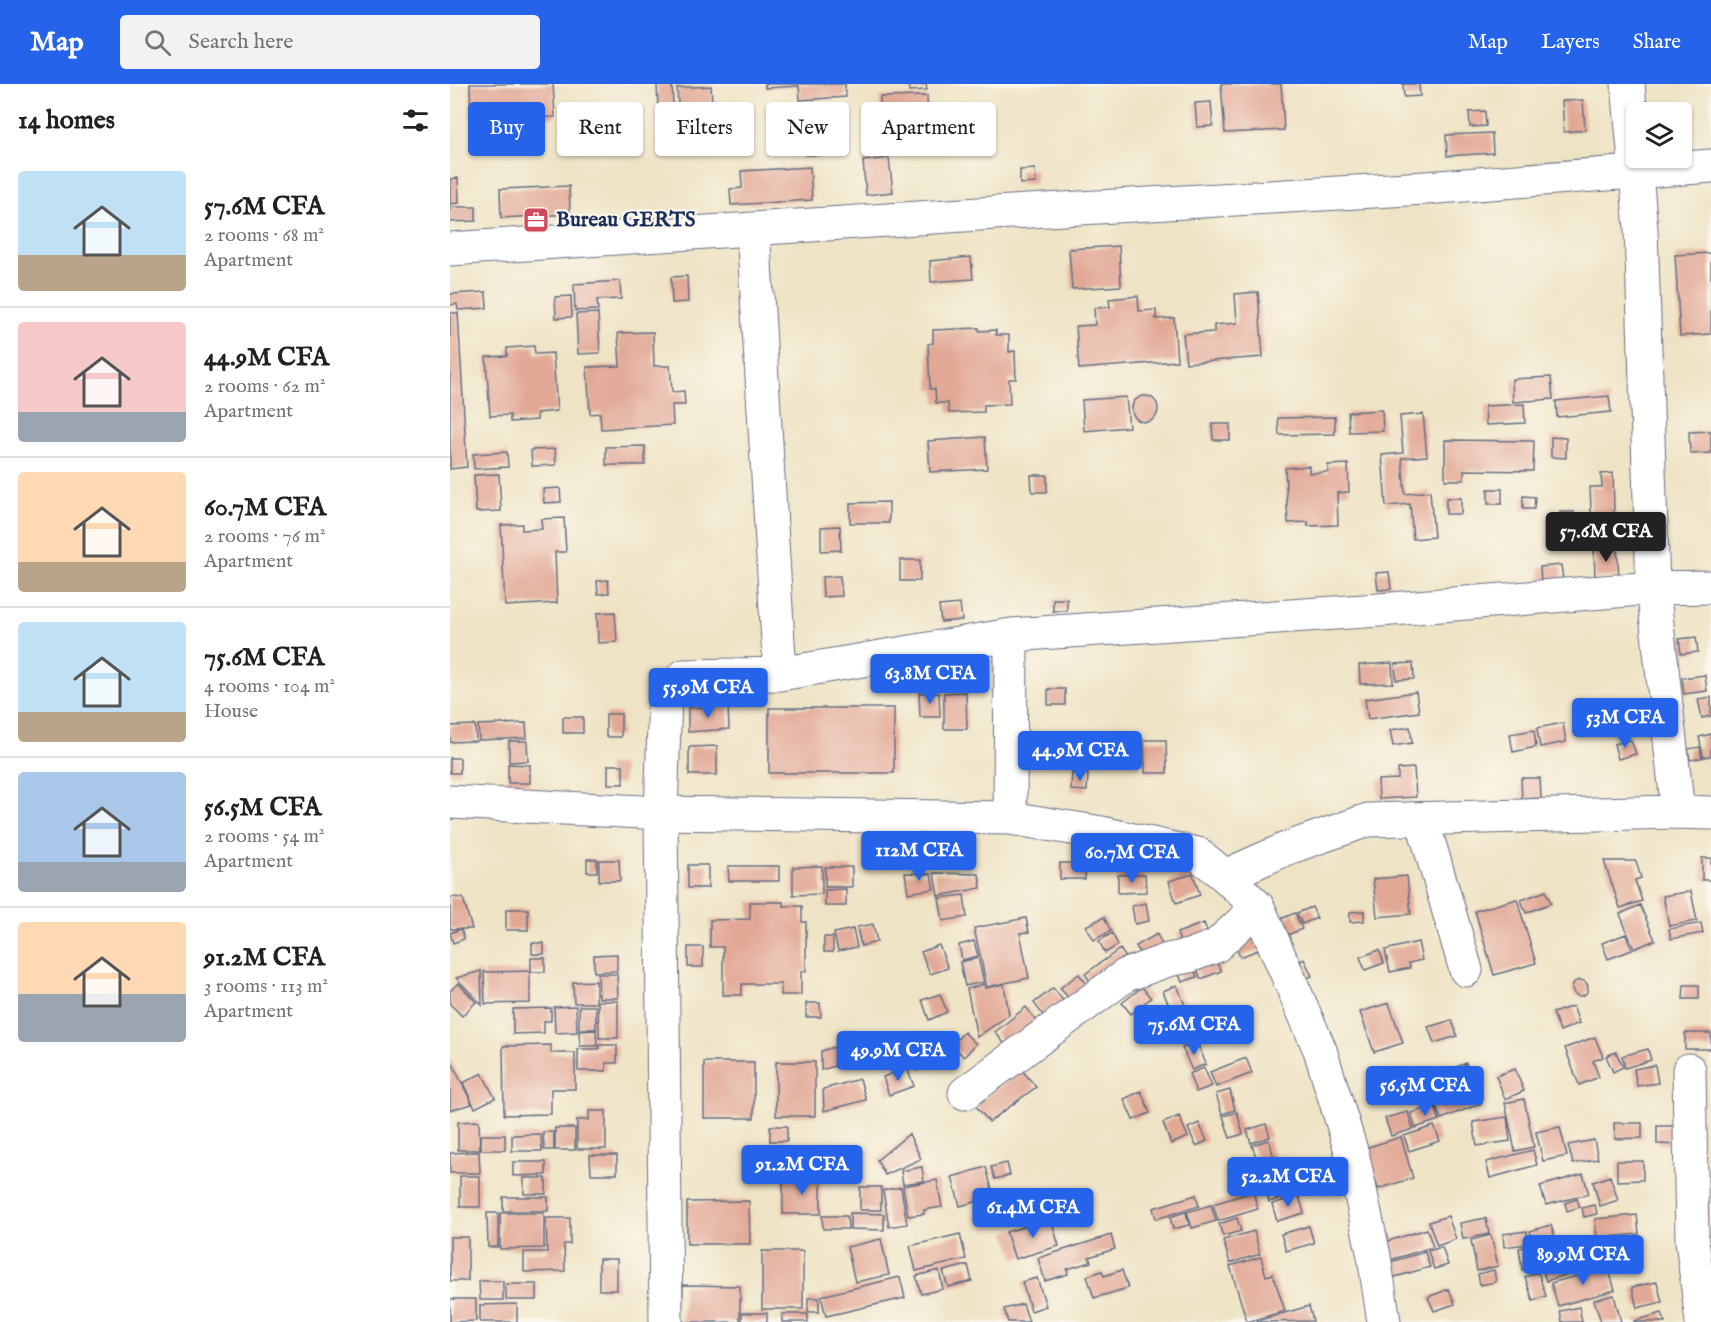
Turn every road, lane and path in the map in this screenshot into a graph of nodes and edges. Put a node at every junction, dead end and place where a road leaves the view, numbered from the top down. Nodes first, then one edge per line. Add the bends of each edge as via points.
1 (1628, 84) edge
2 (1711, 166) edge
3 (1635, 171) junction
4 (753, 229) junction
5 (450, 249) edge
6 (1711, 587) edge
7 (1653, 588) junction
8 (1011, 635) junction
9 (780, 674) junction
10 (450, 802) edge
11 (1674, 812) junction
12 (661, 813) junction
13 (1711, 813) edge
14 (1010, 818) junction
15 (1422, 819) junction
16 (1225, 876) junction
17 (1258, 907) junction
18 (1466, 970) dead end
19 (1689, 1070) dead end
20 (965, 1093) dead end
21 (666, 1322) edge
22 (1384, 1322) edge
23 (1702, 1322) edge

1 - 3 street
2 - 3 street
3 - 4 street via 1425,188
3 - 7 street via 1641,229
4 - 5 street
4 - 9 street
6 - 7 street
7 - 8 street
7 - 11 street via 1676,794
8 - 9 street
8 - 14 street
9 - 12 street via 684,676 665,695
10 - 12 street
11 - 13 street
11 - 15 street
12 - 14 street
12 - 21 street
14 - 16 street via 1198,854
15 - 16 street via 1368,820 1288,848
15 - 18 street
16 - 17 street
17 - 20 street via 1216,945 1126,975
17 - 22 street via 1320,1050 1353,1157
19 - 23 street via 1692,1240

